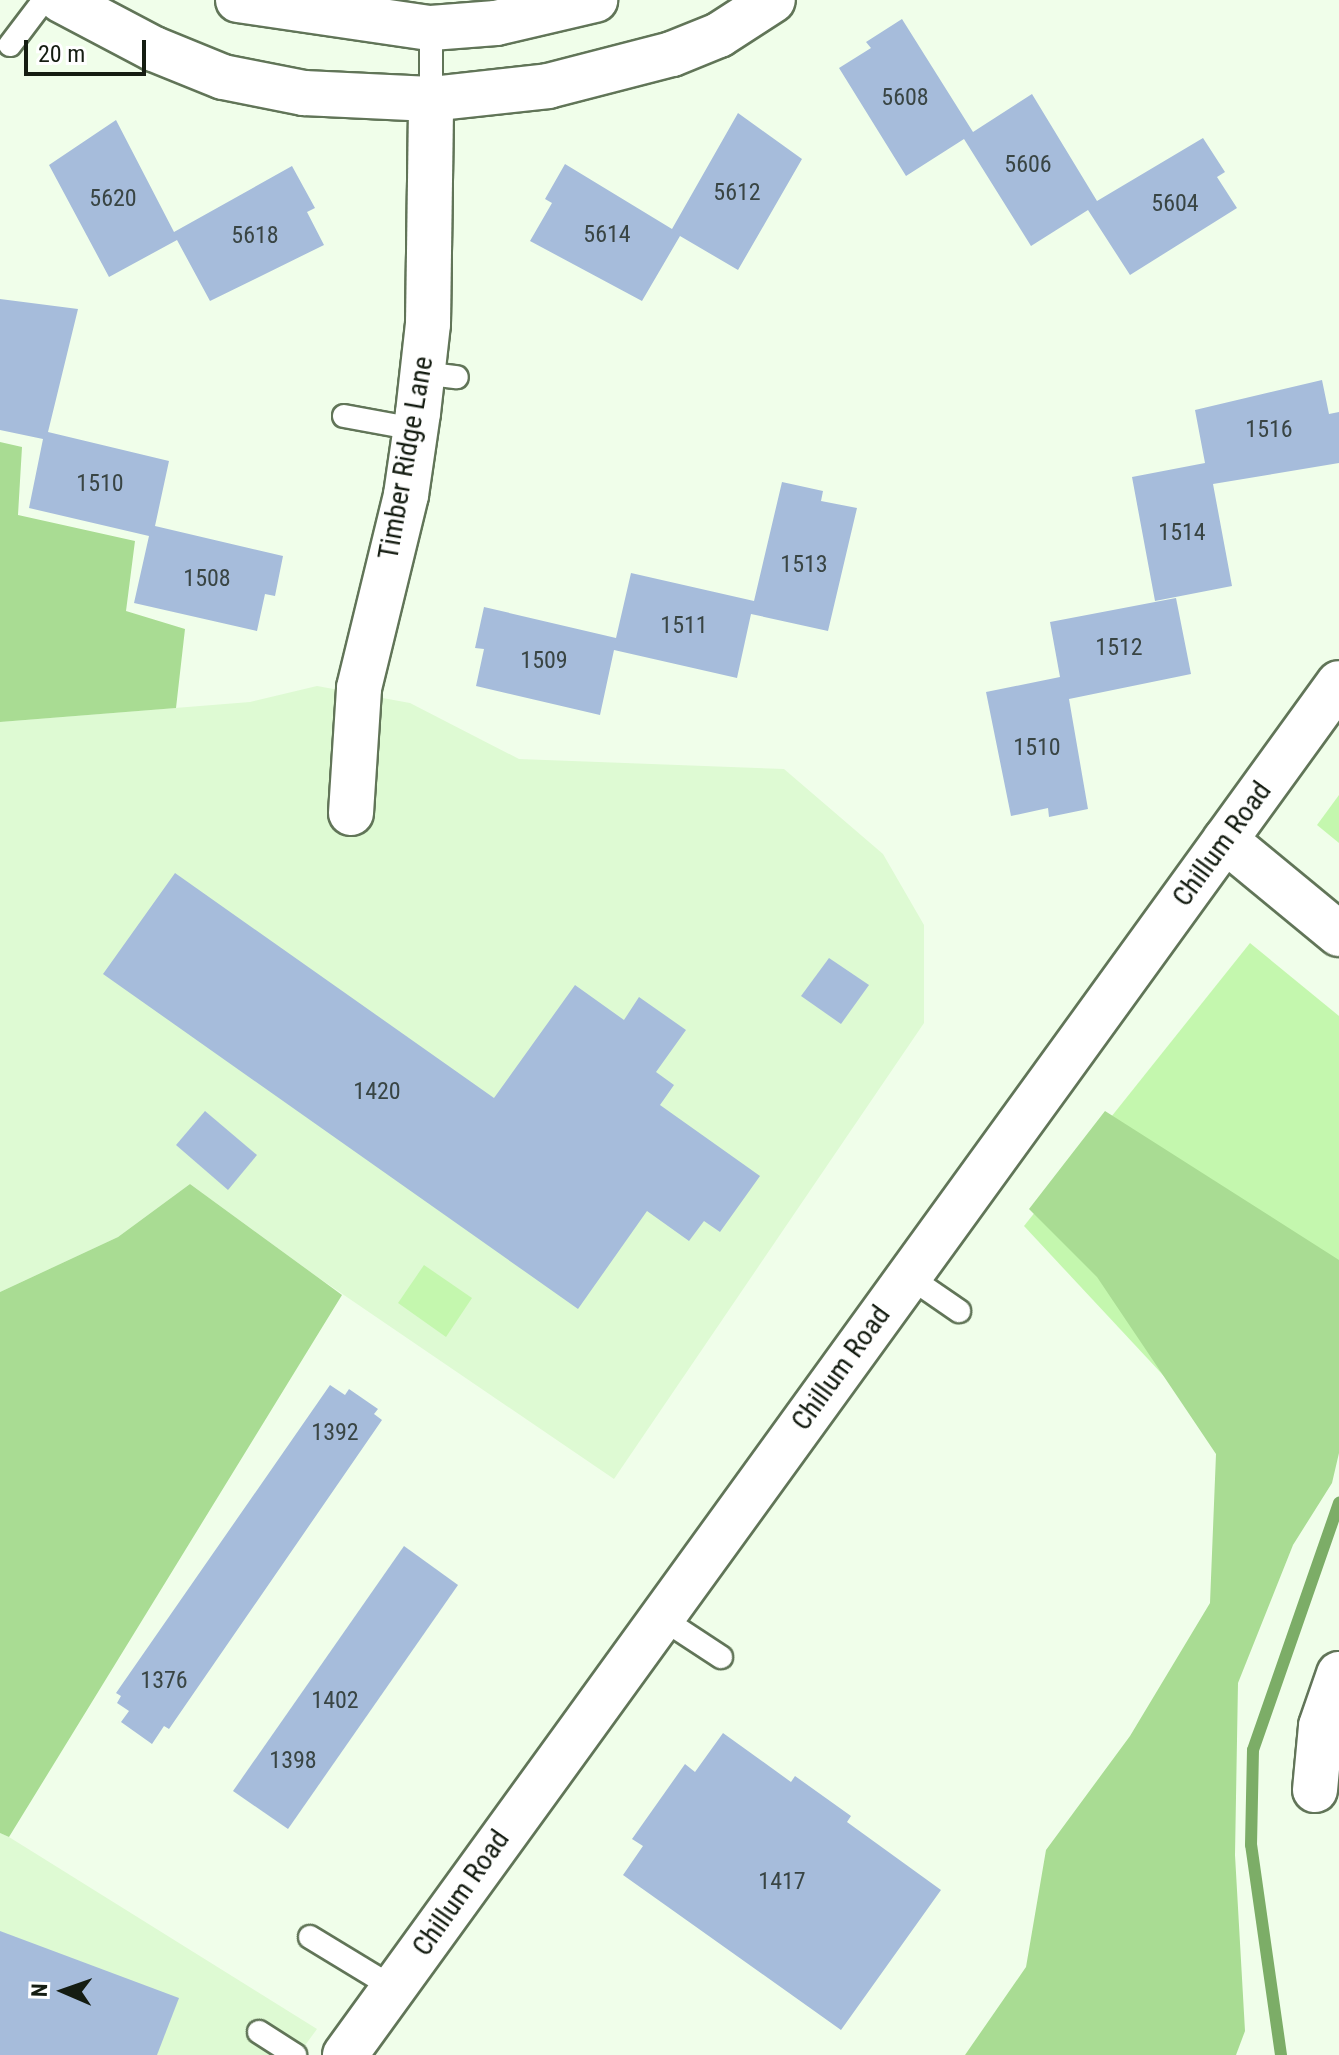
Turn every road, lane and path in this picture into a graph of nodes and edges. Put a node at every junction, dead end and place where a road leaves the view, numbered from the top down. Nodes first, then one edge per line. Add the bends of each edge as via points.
1 (44, 0) edge
2 (61, 0) edge
3 (238, 0) edge
4 (595, 0) edge
5 (773, 0) edge
6 (453, 18) edge
7 (10, 45) dead end
8 (431, 99) junction
9 (344, 416) dead end
10 (415, 429) junction
11 (1339, 683) edge
12 (351, 813) dead end
13 (1225, 840) junction
14 (1339, 934) edge
15 (908, 1276) junction
16 (959, 1311) dead end
17 (660, 1617) junction
18 (721, 1657) dead end
19 (1339, 1674) edge
20 (1315, 1790) dead end
21 (310, 1937) dead end
22 (394, 1988) junction
23 (259, 2032) dead end
24 (295, 2055) edge
25 (345, 2055) edge

1 - 7 lane
2 - 8 street via 154,49 223,77 304,93
3 - 6 street
4 - 6 street
5 - 8 street via 719,35 672,54 548,86
6 - 8 lane
8 - 10 street, Timber Ridge Lane via 428,324 440,375
9 - 10 lane
10 - 12 street, Timber Ridge Lane via 406,495 359,688
11 - 13 street, Chillum Road
13 - 14 street
13 - 15 street, Chillum Road
15 - 16 lane
15 - 17 street, Chillum Road
17 - 18 lane
17 - 22 street, Chillum Road
19 - 20 street via 1321,1726
21 - 22 lane
22 - 25 street, Chillum Road
23 - 24 lane

